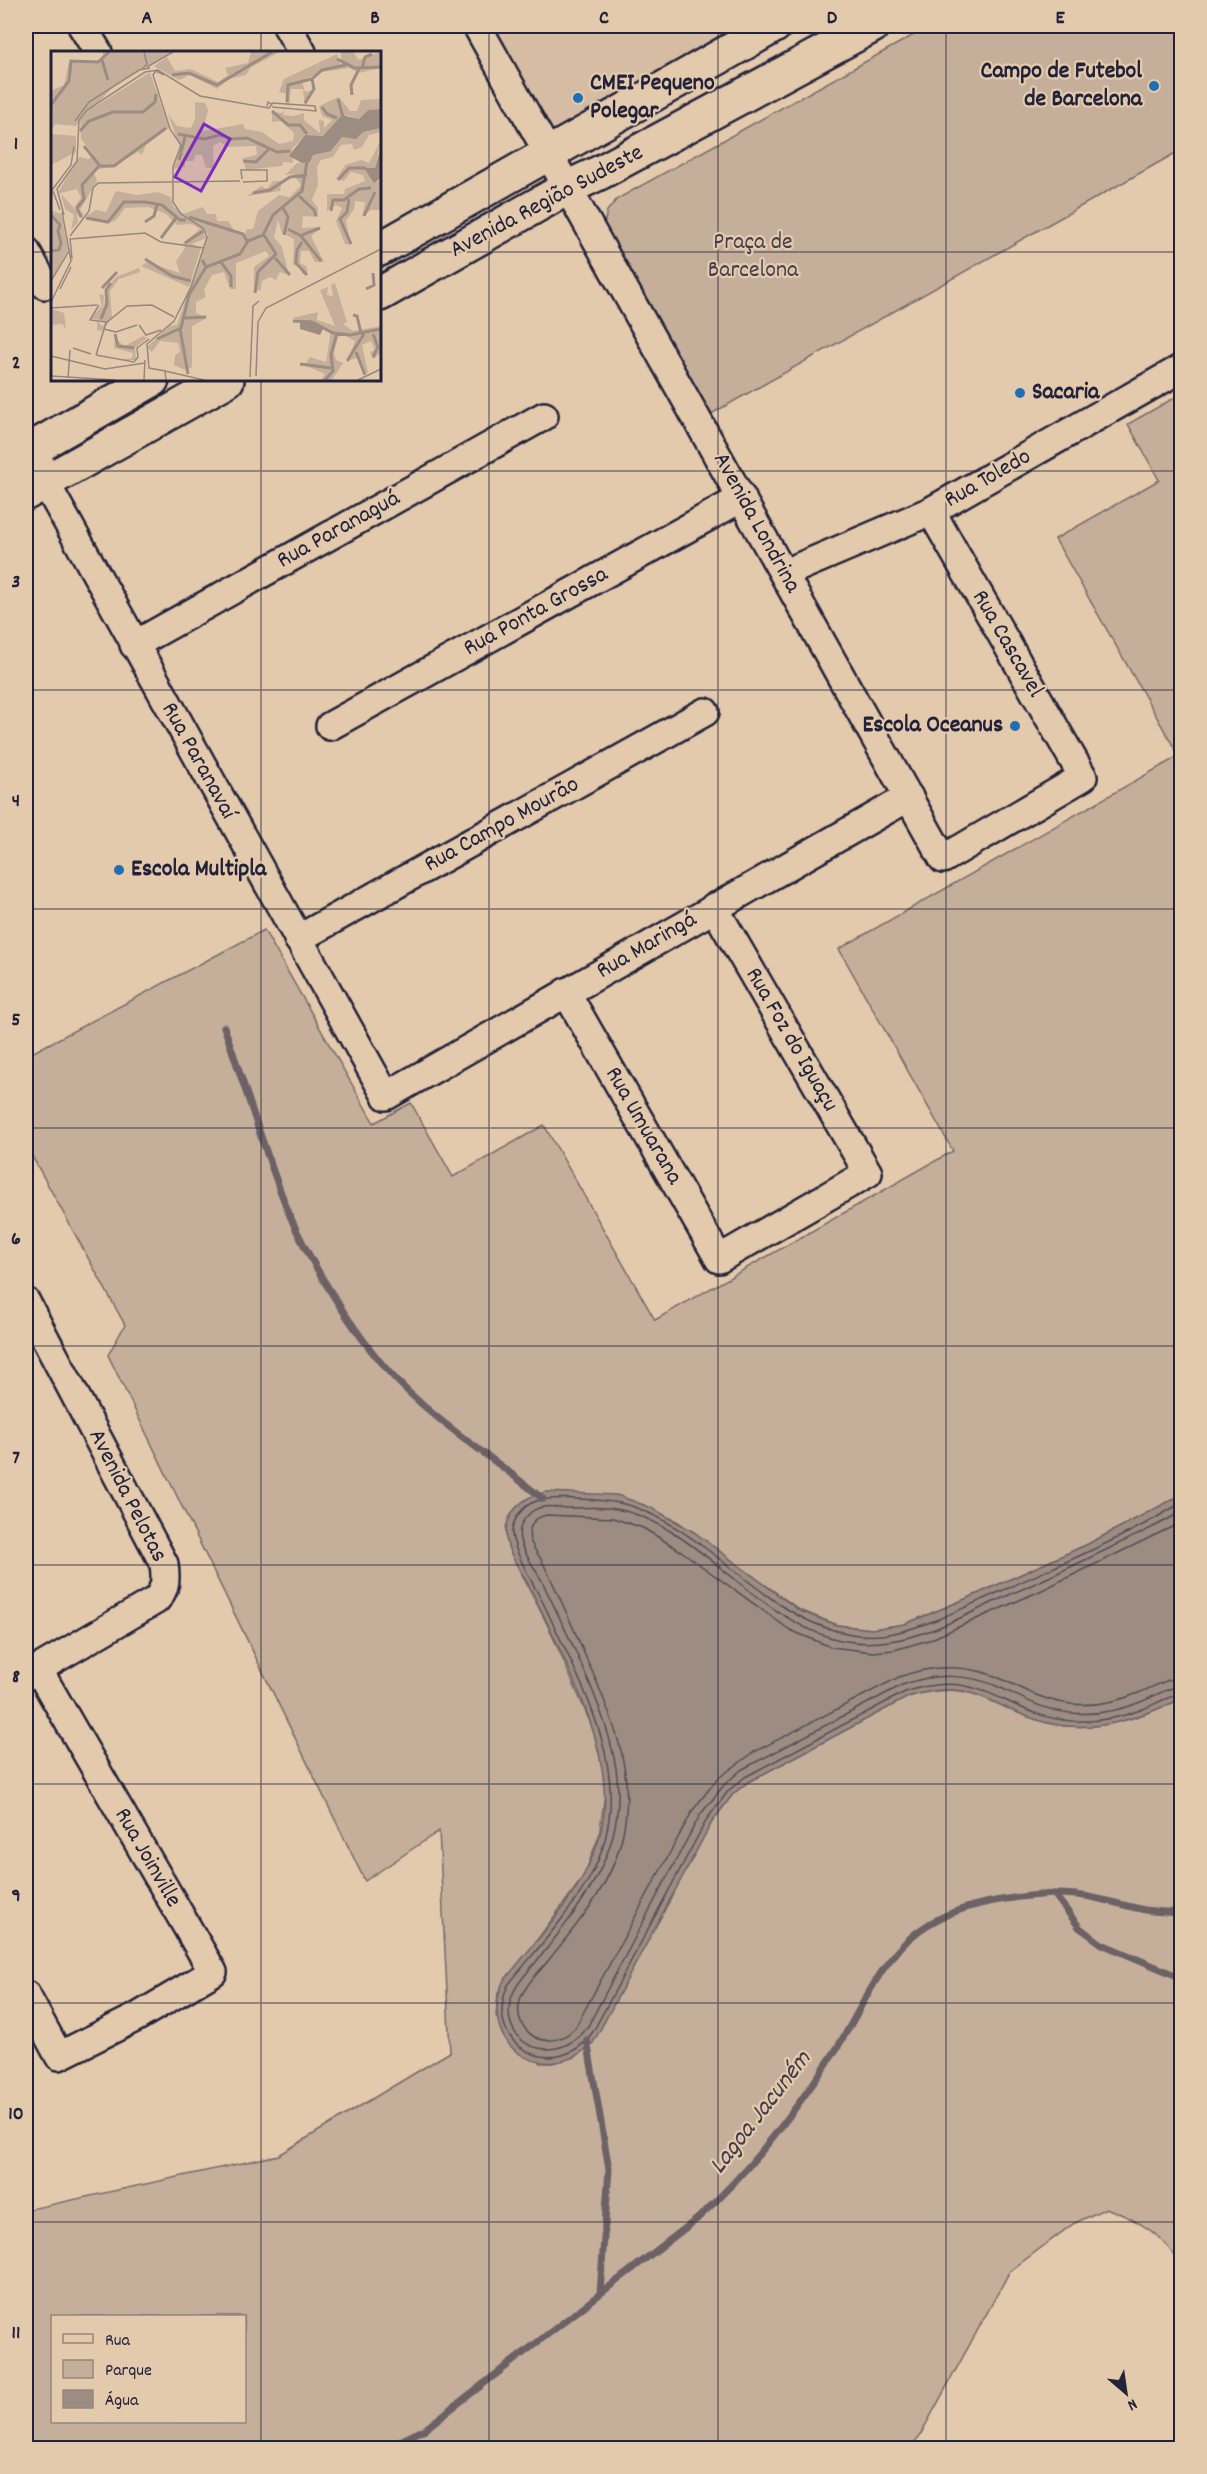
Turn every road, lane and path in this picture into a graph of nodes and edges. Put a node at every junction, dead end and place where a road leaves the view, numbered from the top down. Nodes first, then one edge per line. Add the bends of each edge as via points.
1 (82, 26) edge
2 (286, 26) edge
3 (477, 26) edge
4 (774, 26) edge
5 (872, 26) edge
6 (97, 51) edge
7 (301, 51) edge
8 (548, 154) junction
9 (569, 187) junction
10 (381, 248) edge
11 (26, 251) edge
12 (45, 285) dead end
13 (381, 293) edge
14 (1182, 368) edge
15 (150, 381) edge
16 (225, 381) edge
17 (544, 416) dead end
18 (64, 430) junction
19 (26, 452) edge
20 (36, 487) edge
21 (742, 498) junction
22 (931, 511) junction
23 (786, 573) junction
24 (134, 645) junction
25 (705, 712) dead end
26 (330, 726) dead end
27 (909, 797) junction
28 (943, 859) joint
29 (714, 907) junction
30 (298, 939) junction
31 (566, 992) junction
32 (386, 1096) joint
33 (719, 1259) joint
34 (26, 1302) edge
35 (32, 1672) edge
36 (26, 1995) edge

1 - 6 street
2 - 7 street
3 - 8 street, Avenida Londrina
4 - 8 street, Avenida Região Sudeste
5 - 9 street, Avenida Região Sudeste
8 - 9 street, Avenida Londrina
8 - 10 street, Avenida Região Sudeste
9 - 13 street, Avenida Região Sudeste
9 - 21 street, Avenida Londrina
11 - 12 street
14 - 22 street, Rua Toledo
15 - 18 street
16 - 20 street
17 - 24 street, Rua Paranaguá
18 - 19 street
18 - 20 street, Rua Paranavaí via 39,451
20 - 24 street, Rua Paranavaí
21 - 23 street, Avenida Londrina
21 - 26 street, Rua Ponta Grossa
22 - 23 street, Rua Toledo
22 - 28 street, Rua Cascavel via 1083,777
23 - 27 street, Avenida Londrina
24 - 30 street, Rua Paranavaí
25 - 30 street, Rua Campo Mourão
27 - 28 street, Avenida Londrina
27 - 29 street, Rua Maringá
29 - 31 street, Rua Maringá
29 - 33 street, Rua Foz do Iguaçu via 868,1173
30 - 32 street, Rua Paranavaí
31 - 32 street, Rua Maringá
31 - 33 street, Rua Umuarana
34 - 35 street, Avenida Pelotas via 164,1564 166,1578 163,1593 156,1600
35 - 36 street, Rua Joinville via 213,1972 137,2017 59,2056

